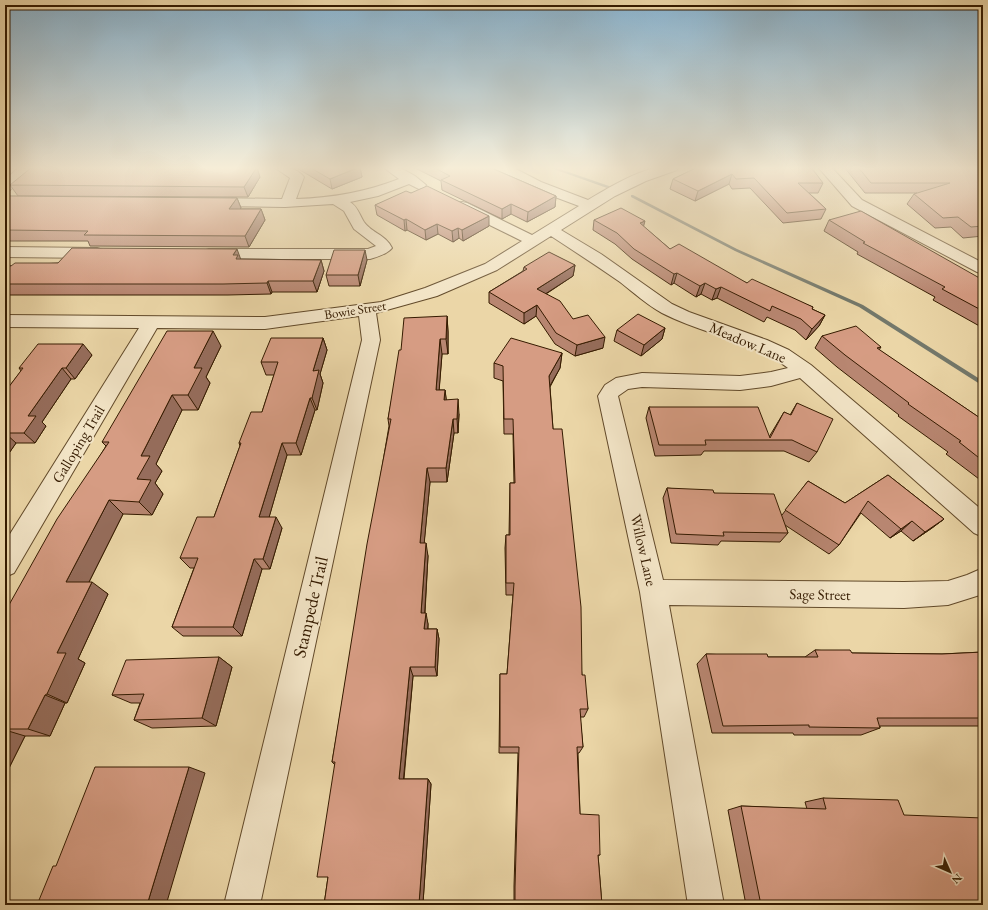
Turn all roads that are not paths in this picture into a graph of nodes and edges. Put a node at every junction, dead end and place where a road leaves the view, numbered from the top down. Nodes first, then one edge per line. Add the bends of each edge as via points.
1 (351, 209) edge
2 (468, 209) edge
3 (584, 209) edge
4 (870, 209) edge
5 (551, 230) junction
6 (533, 241) junction
7 (5, 252) edge
8 (114, 253) edge
9 (191, 254) edge
10 (979, 264) edge
11 (367, 309) junction
12 (5, 320) edge
13 (151, 322) junction
14 (804, 370) junction
15 (983, 526) edge
16 (5, 565) edge
17 (983, 580) edge
18 (654, 592) junction
19 (242, 905) edge
20 (706, 905) edge

1 - 9 street via 359,226 382,242 384,248 370,254
2 - 6 street
3 - 5 street, Bowie Street
4 - 10 street
5 - 6 street, Bowie Street
5 - 14 street, Meadow Lane via 595,257 666,308 782,354
6 - 11 street, Bowie Street via 491,267 431,292 383,307
7 - 8 street
11 - 13 street, Bowie Street via 265,323
11 - 19 street, Stampede Trail via 371,340
12 - 13 street, Bowie Street
13 - 16 street, Galloping Trail
14 - 15 street, Meadow Lane
14 - 18 street, Willow Lane via 771,379 740,383 642,380 623,383 612,390 608,396
17 - 18 street, Sage Street via 973,586 948,593 904,595
18 - 20 street, Willow Lane

